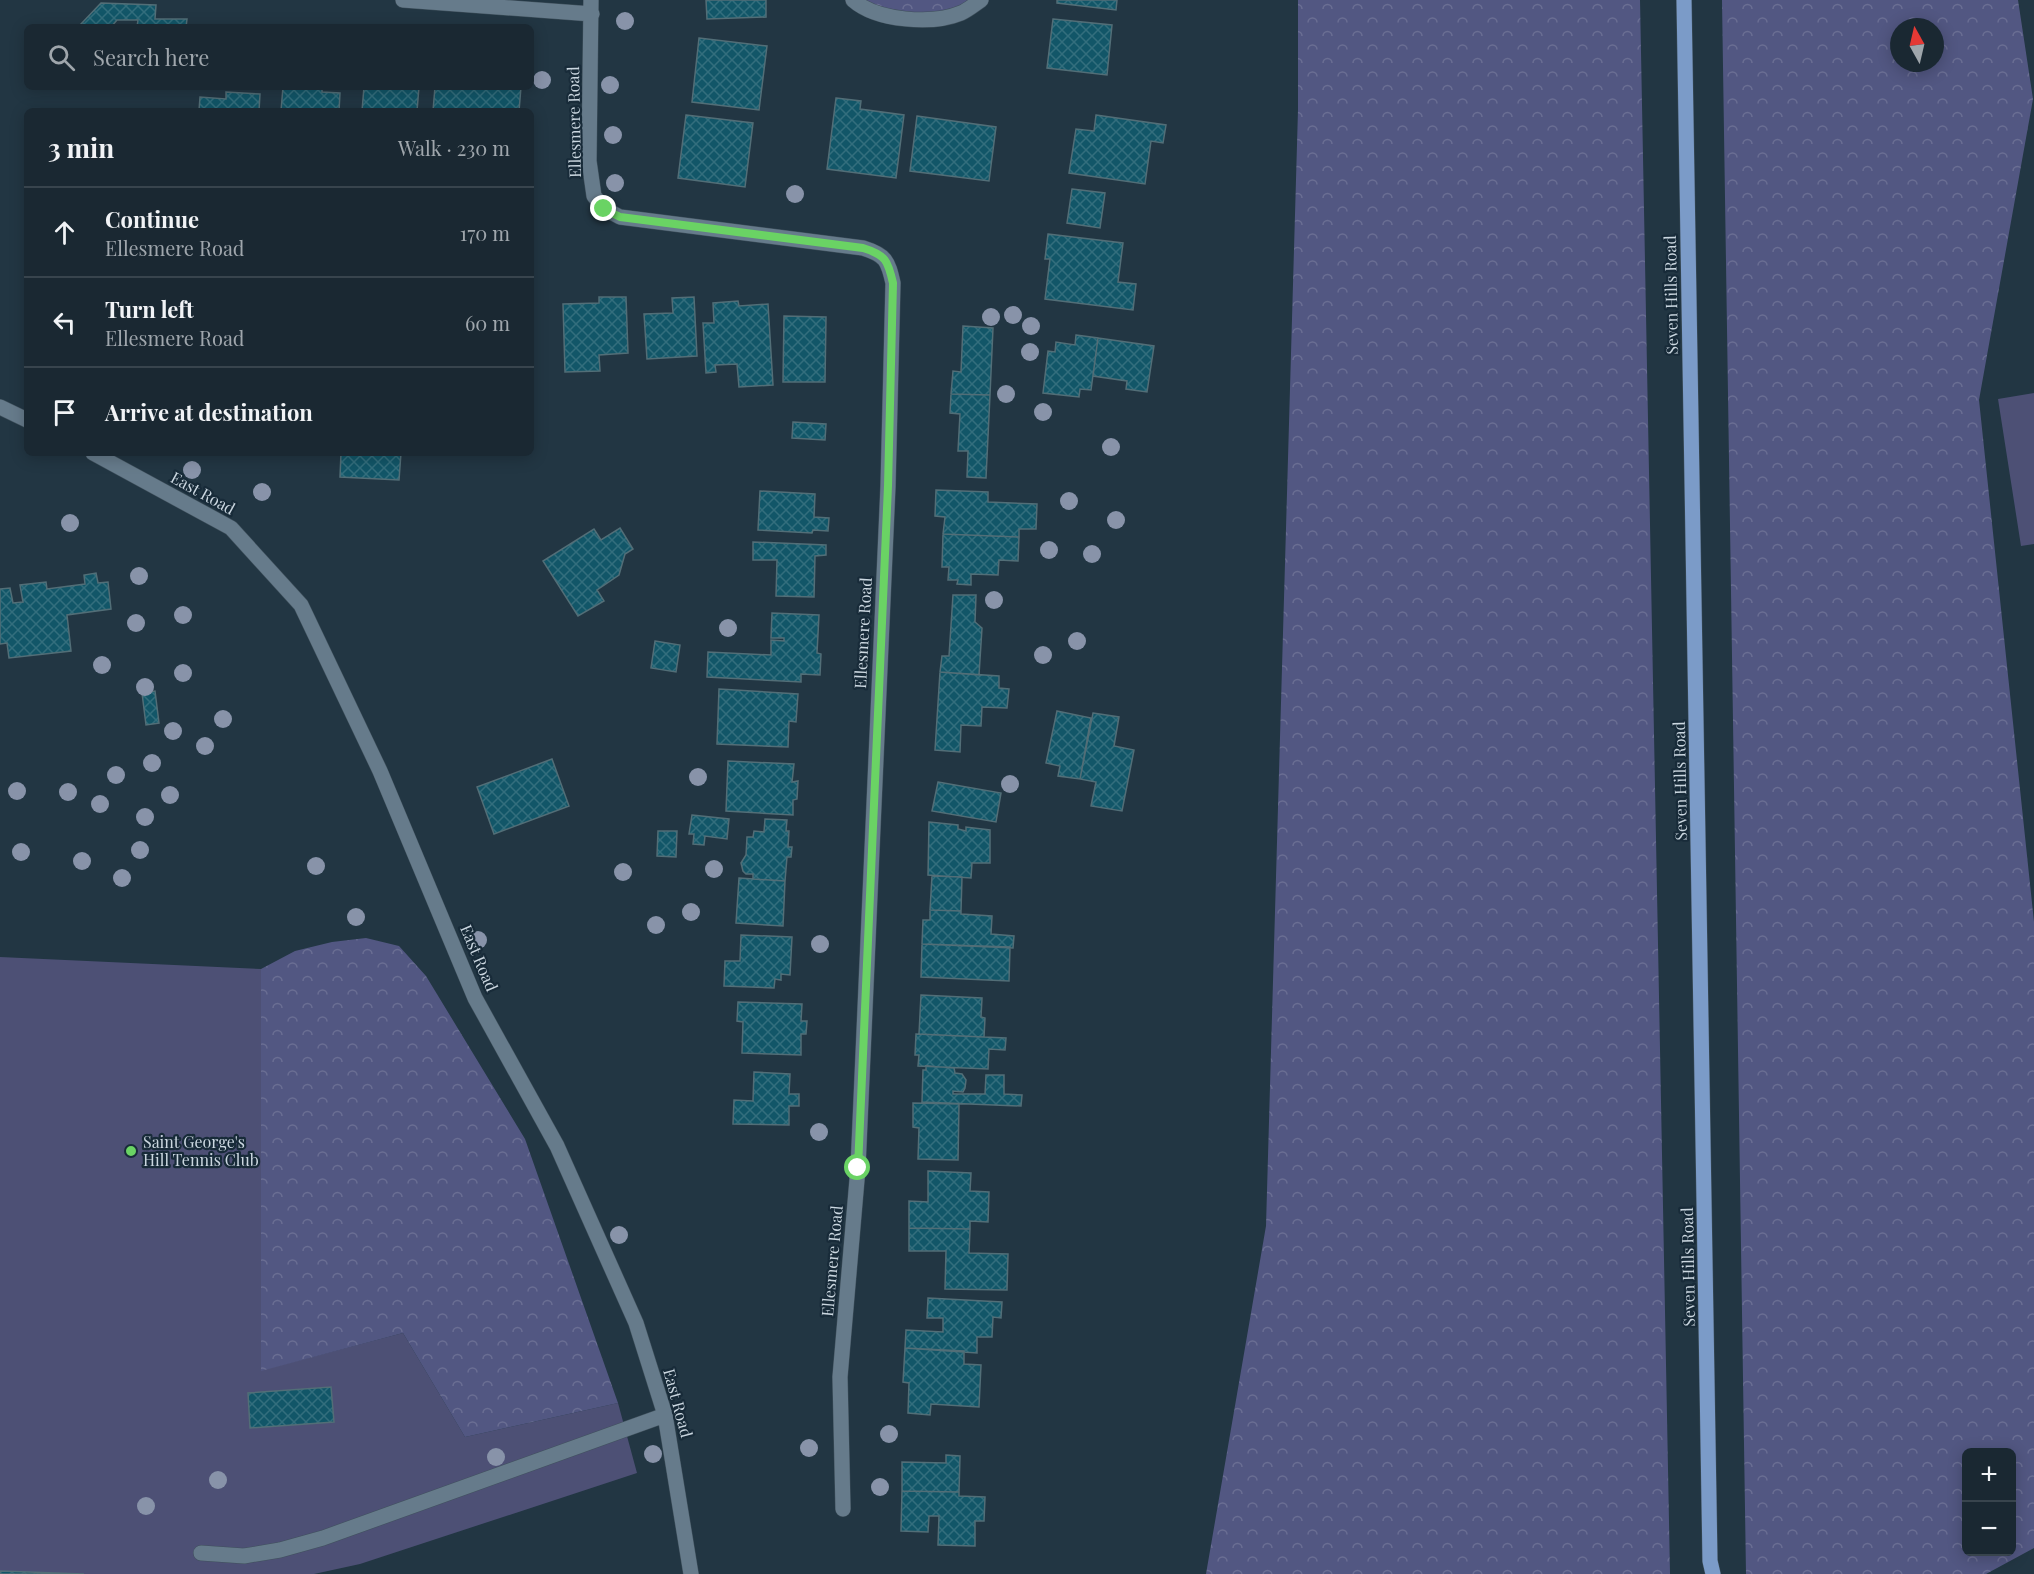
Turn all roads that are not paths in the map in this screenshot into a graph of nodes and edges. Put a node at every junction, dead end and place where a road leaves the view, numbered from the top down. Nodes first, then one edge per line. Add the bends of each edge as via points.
1 (403, 0) edge
2 (854, 0) edge
3 (981, 0) edge
4 (1684, 0) edge
5 (591, 7) edge
6 (0, 407) edge
7 (24, 419) edge
8 (99, 456) edge
9 (665, 1415) junction
10 (843, 1509) dead end
11 (201, 1553) dead end
12 (1710, 1570) edge
13 (692, 1574) edge

1 - 5 street
2 - 3 street via 885,17 929,19 961,13
4 - 12 main road, Seven Hills Road
5 - 10 street, Ellesmere Road via 589,161 594,196 604,209 620,217 863,248 879,253 888,264 893,283 858,1168 840,1377
6 - 7 street
8 - 9 street, East Road via 231,528 301,605 380,771 475,998 557,1146 636,1323
9 - 11 street via 323,1538 244,1556
9 - 13 street, East Road

